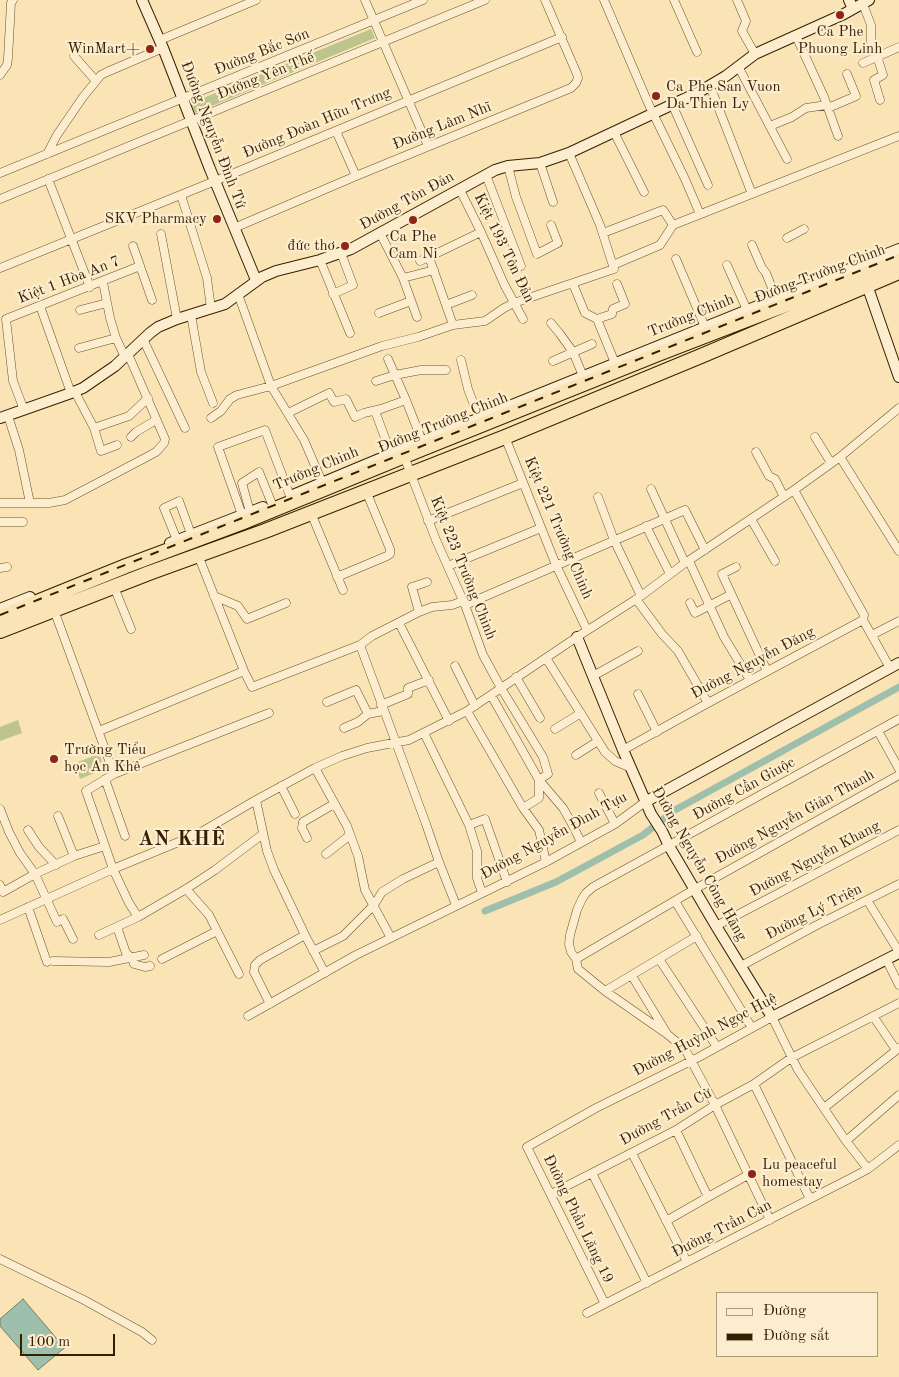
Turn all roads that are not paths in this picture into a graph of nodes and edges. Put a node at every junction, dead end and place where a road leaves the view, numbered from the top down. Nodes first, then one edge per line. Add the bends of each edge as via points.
1 (13, 0) edge
2 (142, 0) edge
3 (256, 0) edge
4 (365, 0) edge
5 (422, 0) edge
6 (485, 0) edge
7 (545, 0) edge
8 (604, 0) edge
9 (674, 0) edge
10 (737, 0) edge
11 (866, 2) edge
12 (851, 5) edge
13 (375, 24) junction
14 (796, 36) junction
15 (562, 37) junction
16 (382, 40) junction
17 (161, 44) junction
18 (899, 47) edge
19 (697, 52) dead end
20 (756, 54) junction
21 (74, 56) dead end
22 (877, 56) junction
23 (863, 63) dead end
24 (738, 66) junction
25 (847, 74) dead end
26 (0, 75) edge
27 (96, 80) junction
28 (710, 86) junction
29 (408, 100) junction
30 (880, 100) dead end
31 (184, 102) junction
32 (672, 104) junction
33 (828, 107) junction
34 (653, 113) junction
35 (190, 119) junction
36 (770, 126) junction
37 (336, 131) junction
38 (614, 132) junction
39 (838, 136) dead end
40 (899, 136) edge
41 (428, 146) junction
42 (569, 153) junction
43 (46, 154) junction
44 (787, 158) dead end
45 (540, 163) junction
46 (508, 166) junction
47 (0, 173) edge
48 (486, 175) junction
49 (356, 176) junction
50 (48, 180) junction
51 (215, 181) junction
52 (708, 185) dead end
53 (460, 190) junction
54 (644, 192) dead end
55 (752, 194) junction
56 (181, 195) junction
57 (0, 199) edge
58 (553, 202) dead end
59 (700, 214) junction
60 (673, 225) junction
61 (551, 226) dead end
62 (234, 228) junction
63 (804, 229) dead end
64 (481, 232) junction
65 (380, 233) junction
66 (603, 233) junction
67 (161, 234) dead end
68 (787, 238) dead end
69 (71, 239) junction
70 (752, 245) dead end
71 (133, 246) dead end
72 (899, 249) edge
73 (341, 253) junction
74 (429, 258) junction
75 (676, 259) dead end
76 (320, 260) junction
77 (899, 260) edge
78 (420, 261) dead end
79 (865, 263) joint
80 (613, 265) junction
81 (727, 265) dead end
82 (140, 266) junction
83 (521, 266) dead end
84 (0, 268) edge
85 (434, 270) junction
86 (899, 272) edge
87 (403, 278) junction
88 (256, 280) junction
89 (103, 282) junction
90 (617, 284) dead end
91 (867, 284) junction
92 (570, 285) junction
93 (90, 287) junction
94 (238, 294) junction
95 (333, 294) junction
96 (472, 296) dead end
97 (776, 298) junction
98 (152, 300) dead end
99 (411, 301) junction
100 (514, 303) junction
101 (107, 304) junction
102 (446, 305) junction
103 (40, 306) junction
104 (211, 309) junction
105 (80, 310) dead end
106 (747, 310) junction
107 (379, 313) dead end
108 (191, 315) junction
109 (417, 317) dead end
110 (176, 319) junction
111 (523, 319) dead end
112 (597, 320) junction
113 (552, 323) dead end
114 (453, 325) junction
115 (705, 327) junction
116 (350, 333) dead end
117 (116, 338) junction
118 (143, 338) junction
119 (592, 344) dead end
120 (79, 348) dead end
121 (672, 349) junction
122 (573, 353) junction
123 (126, 356) junction
124 (388, 359) dead end
125 (461, 360) dead end
126 (553, 361) dead end
127 (615, 363) junction
128 (679, 365) junction
129 (897, 365) edge
130 (446, 370) dead end
131 (395, 375) junction
132 (583, 376) junction
133 (899, 377) edge
134 (376, 381) dead end
135 (271, 386) junction
136 (73, 393) junction
137 (148, 398) junction
138 (406, 400) junction
139 (213, 403) dead end
140 (899, 408) edge
141 (24, 410) junction
142 (375, 411) junction
143 (288, 413) junction
144 (4, 417) edge
145 (211, 418) dead end
146 (480, 418) junction
147 (156, 420) junction
148 (94, 428) junction
149 (185, 428) dead end
150 (130, 437) dead end
151 (505, 437) junction
152 (815, 437) dead end
153 (422, 441) junction
154 (117, 445) dead end
155 (756, 452) dead end
156 (398, 455) junction
157 (840, 457) junction
158 (831, 463) junction
159 (411, 474) junction
160 (322, 482) junction
161 (523, 483) junction
162 (651, 489) dead end
163 (794, 490) junction
164 (366, 491) junction
165 (290, 496) junction
166 (784, 496) junction
167 (598, 497) dead end
168 (0, 503) edge
169 (30, 503) junction
170 (272, 504) junction
171 (311, 513) junction
172 (247, 515) junction
173 (664, 519) junction
174 (751, 519) junction
175 (428, 521) junction
176 (0, 522) edge
177 (23, 522) dead end
178 (646, 526) junction
179 (541, 528) junction
180 (191, 534) junction
181 (255, 535) junction
182 (177, 540) junction
183 (614, 540) junction
184 (705, 550) junction
185 (899, 552) edge
186 (198, 555) junction
187 (687, 562) junction
188 (775, 562) dead end
189 (556, 565) junction
190 (126, 566) junction
191 (448, 566) junction
192 (736, 567) dead end
193 (670, 574) junction
194 (337, 577) junction
195 (131, 580) junction
196 (427, 582) dead end
197 (114, 586) junction
198 (343, 590) dead end
199 (730, 595) junction
200 (214, 596) junction
201 (639, 597) junction
202 (464, 603) junction
203 (690, 603) dead end
204 (286, 604) dead end
205 (710, 606) junction
206 (0, 609) edge
207 (54, 610) junction
208 (420, 612) junction
209 (0, 617) edge
210 (863, 620) junction
211 (899, 621) edge
212 (399, 623) junction
213 (131, 628) dead end
214 (588, 630) junction
215 (0, 631) edge
216 (872, 635) junction
217 (577, 637) junction
218 (360, 645) junction
219 (638, 651) dead end
220 (546, 658) junction
221 (455, 666) dead end
222 (894, 666) edge
223 (244, 671) junction
224 (767, 671) junction
225 (593, 676) junction
226 (516, 678) junction
227 (429, 680) junction
228 (750, 680) junction
229 (501, 688) junction
230 (638, 694) dead end
231 (491, 695) junction
232 (327, 702) dead end
233 (708, 703) junction
234 (475, 706) junction
235 (382, 708) junction
236 (467, 711) junction
237 (269, 713) dead end
238 (581, 713) junction
239 (368, 714) junction
240 (540, 718) dead end
241 (899, 719) edge
242 (449, 721) junction
243 (344, 728) dead end
244 (555, 729) dead end
245 (878, 731) junction
246 (99, 732) junction
247 (657, 732) junction
248 (424, 733) junction
249 (598, 741) junction
250 (395, 743) junction
251 (622, 750) junction
252 (576, 755) dead end
253 (629, 766) junction
254 (315, 768) junction
255 (899, 769) edge
256 (114, 774) junction
257 (899, 774) edge
258 (105, 779) junction
259 (538, 780) junction
260 (281, 786) junction
261 (599, 793) dead end
262 (256, 800) junction
263 (645, 802) junction
264 (334, 804) junction
265 (523, 808) junction
266 (0, 810) edge
267 (295, 814) dead end
268 (58, 816) dead end
269 (469, 824) junction
270 (615, 824) junction
271 (28, 830) dead end
272 (899, 830) edge
273 (263, 834) junction
274 (350, 835) junction
275 (125, 836) dead end
276 (307, 838) dead end
277 (581, 842) junction
278 (105, 846) junction
279 (669, 846) junction
280 (326, 854) dead end
281 (74, 856) junction
282 (439, 862) junction
283 (546, 862) junction
284 (56, 865) junction
285 (113, 869) junction
286 (35, 874) junction
287 (507, 882) junction
288 (899, 884) edge
289 (0, 885) edge
290 (186, 889) junction
291 (695, 889) junction
292 (482, 893) junction
293 (46, 898) junction
294 (867, 900) junction
295 (675, 901) junction
296 (374, 905) junction
297 (456, 905) junction
298 (28, 907) junction
299 (138, 917) junction
300 (0, 920) edge
301 (117, 926) junction
302 (716, 926) junction
303 (217, 931) junction
304 (99, 935) dead end
305 (305, 935) junction
306 (697, 936) junction
307 (392, 938) junction
308 (72, 939) dead end
309 (313, 951) junction
310 (899, 953) edge
311 (144, 955) dead end
312 (132, 958) junction
313 (162, 959) dead end
314 (576, 959) junction
315 (659, 959) junction
316 (886, 959) junction
317 (150, 966) dead end
318 (741, 966) junction
319 (325, 973) junction
320 (239, 974) dead end
321 (632, 976) junction
322 (899, 985) edge
323 (605, 991) junction
324 (899, 1003) edge
325 (270, 1004) junction
326 (248, 1016) dead end
327 (873, 1016) junction
328 (772, 1017) junction
329 (752, 1028) junction
330 (667, 1034) junction
331 (717, 1047) junction
332 (897, 1049) edge
333 (791, 1058) junction
334 (690, 1062) junction
335 (754, 1084) junction
336 (899, 1095) edge
337 (716, 1105) junction
338 (824, 1108) junction
339 (676, 1130) junction
340 (846, 1141) junction
341 (899, 1145) edge
342 (527, 1147) joint
343 (632, 1153) junction
344 (868, 1169) junction
345 (592, 1173) junction
346 (748, 1175) junction
347 (551, 1194) junction
348 (708, 1196) junction
349 (810, 1199) junction
350 (770, 1220) junction
351 (666, 1221) junction
352 (0, 1259) edge
353 (687, 1262) junction
354 (647, 1282) junction
355 (605, 1304) junction
356 (587, 1313) dead end
357 (152, 1340) dead end

1 - 26 street via 7,65
2 - 17 street, Đường Nguyễn Đình Tứ
3 - 17 street
4 - 13 street
5 - 13 street, Đường Bắc Sơn
6 - 16 street, Đường Yên Thế
7 - 15 street, Đường Lâm Nhĩ
8 - 34 street
9 - 19 street
10 - 20 street via 746,21 742,31
11 - 12 street, Đường Tôn Đản
11 - 22 street, Đường Tôn Đản via 871,42
12 - 14 street, Đường Tôn Đản
13 - 16 street
13 - 31 street, Đường Bắc Sơn
14 - 20 street, Đường Tôn Đản
14 - 33 street
15 - 29 street, Đường Đoàn Hữu Trưng
15 - 41 street, Đường Lâm Nhĩ via 578,78 571,88
16 - 29 street
16 - 35 street, Đường Yên Thế
17 - 27 street
17 - 31 street, Đường Nguyễn Đình Tứ
18 - 22 street
20 - 24 street, Đường Tôn Đản
21 - 27 street
22 - 23 street
22 - 30 street, Đường Tôn Đản via 883,75 874,80
24 - 28 street, Đường Tôn Đản
24 - 36 street
25 - 33 street via 856,96
27 - 43 street
28 - 32 street, Đường Tôn Đản
28 - 55 street
29 - 37 street, Đường Đoàn Hữu Trưng
29 - 41 street
31 - 35 street, Đường Nguyễn Đình Tứ
31 - 43 street, Đường Bắc Sơn
32 - 34 street, Đường Tôn Đản
32 - 52 street
33 - 36 street via 806,108
33 - 39 street
34 - 38 street, Đường Tôn Đản
34 - 59 street
35 - 50 street, Đường Yên Thế
35 - 51 street, Đường Nguyễn Đình Tứ
36 - 44 street
37 - 49 street
37 - 51 street, Đường Đoàn Hữu Trưng
38 - 42 street, Đường Tôn Đản
38 - 54 street
40 - 55 street
41 - 49 street, Đường Lâm Nhĩ
42 - 45 street, Đường Tôn Đản
42 - 66 street
43 - 47 street, Đường Bắc Sơn
45 - 46 street, Đường Tôn Đản
45 - 58 street
46 - 48 street, Đường Tôn Đản
46 - 61 street via 536,254 558,243
48 - 53 street, Đường Tôn Đản
48 - 83 street
49 - 62 street, Đường Lâm Nhĩ
50 - 57 street, Đường Yên Thế
50 - 69 street
51 - 56 street, Đường Đoàn Hữu Trưng
51 - 62 street, Đường Nguyễn Đình Tứ
53 - 64 street, Kiệt 193 Tôn Đản
53 - 65 street, Đường Tôn Đản
55 - 59 street
56 - 69 street, Đường Đoàn Hữu Trưng
56 - 104 street via 207,278
59 - 60 street
60 - 66 street via 662,210
60 - 80 street via 660,245
62 - 88 street, Đường Nguyễn Đình Tứ
63 - 68 street
64 - 74 street
64 - 100 street, Kiệt 193 Tôn Đản
65 - 73 street, Đường Tôn Đản
65 - 87 street
66 - 80 street
67 - 110 street
69 - 84 street, Đường Đoàn Hữu Trưng
69 - 93 street
70 - 97 street
71 - 82 street
72 - 79 street, Đường Trường Chinh
73 - 76 street, Đường Tôn Đản
73 - 95 street via 353,285
74 - 78 street
74 - 85 street
75 - 115 street
76 - 88 street, Đường Tôn Đản via 276,271
76 - 95 street
77 - 121 highway, Đường Trường Chinh
79 - 97 street, Trường Chinh
80 - 92 street via 614,269
81 - 106 street
82 - 89 street, Kiệt 1 Hòa An 7
82 - 98 street
85 - 87 street
85 - 102 street
86 - 91 highway, Đường Trường Chinh
87 - 99 street
88 - 94 street, Đường Tôn Đản
89 - 93 street, Kiệt 1 Hòa An 7
89 - 101 street
90 - 112 street via 625,304
91 - 128 highway, Đường Trường Chinh
91 - 129 street
92 - 100 street
92 - 112 street via 585,313
93 - 103 street, Kiệt 1 Hòa An 7
94 - 104 street, Đường Tôn Đản
94 - 135 street
95 - 116 street
96 - 102 street
97 - 106 street, Trường Chinh
99 - 107 street
99 - 109 street
100 - 111 street, Kiệt 193 Tôn Đản
100 - 114 street via 485,320
101 - 105 street
101 - 117 street
102 - 114 street
103 - 136 street
103 - 141 street, Kiệt 1 Hòa An 7 via 6,319 13,381
104 - 108 street, Đường Tôn Đản
106 - 115 street, Trường Chinh
108 - 110 street, Đường Tôn Đản
108 - 139 street via 200,372
110 - 118 street, Đường Tôn Đản
112 - 127 street
113 - 122 street
114 - 135 street via 382,346
115 - 127 street, Trường Chinh
117 - 120 street
117 - 123 street
118 - 123 street, Đường Tôn Đản
118 - 149 street
119 - 122 street
121 - 128 highway
121 - 156 highway, Đường Trường Chinh
122 - 126 street
122 - 132 street
123 - 136 street, Đường Tôn Đản
123 - 137 street
124 - 131 street, Đường Trường Chinh
125 - 146 street
127 - 132 street, Trường Chinh
128 - 151 highway, Đường Trường Chinh
129 - 133 street
130 - 131 street
131 - 134 street
131 - 138 street, Đường Trường Chinh
132 - 146 street, Trường Chinh
135 - 143 street
135 - 145 street via 233,397
136 - 141 street, Đường Tôn Đản
136 - 148 street
137 - 147 street
137 - 148 street via 129,416
138 - 142 street
138 - 153 street, Đường Trường Chinh
140 - 157 street
141 - 144 street, Đường Tôn Đản
142 - 143 street via 355,417 346,399 334,402 329,393
142 - 156 street, Đường Trường Chinh
143 - 160 street
144 - 169 street, Đường Tôn Đản via 20,450
146 - 153 street, Trường Chinh
147 - 150 street
147 - 169 street via 165,439 156,452 65,500
148 - 154 street via 101,451
151 - 159 highway, Đường Trường Chinh
151 - 161 street, Kiệt 221 Trường Chinh
152 - 158 street
153 - 156 street, Trường Chinh
155 - 166 street
156 - 159 street, Kiệt 223 Trường Chinh
156 - 160 street, Trường Chinh
156 - 172 highway, Đường Trường Chinh
157 - 158 street
157 - 185 street
158 - 163 street
159 - 164 highway, Đường Trường Chinh
159 - 175 street, Kiệt 223 Trường Chinh
160 - 165 street, Trường Chinh
161 - 175 street
161 - 179 street, Kiệt 221 Trường Chinh
162 - 173 street
163 - 166 street
163 - 210 street via 864,614
164 - 171 highway, Đường Trường Chinh
164 - 194 street via 390,554
165 - 170 street, Trường Chinh
165 - 172 street via 265,430 218,447
166 - 174 street
167 - 183 street
168 - 169 street
170 - 172 street, Trường Chinh
170 - 172 street via 259,472 242,483
171 - 181 highway, Đường Trường Chinh
171 - 194 street
172 - 180 street, Trường Chinh
172 - 181 highway
172 - 190 highway, Đường Trường Chinh
173 - 178 street
173 - 184 street via 685,510
173 - 187 street
174 - 184 street
174 - 188 street
175 - 191 street, Kiệt 223 Trường Chinh
176 - 177 street
178 - 183 street
178 - 193 street
179 - 189 street, Kiệt 221 Trường Chinh
179 - 191 street
180 - 182 street, Trường Chinh
180 - 182 street via 179,501 164,508
181 - 186 highway, Đường Trường Chinh
182 - 206 street, Trường Chinh
183 - 189 street
183 - 201 street
184 - 187 street
186 - 195 highway, Đường Trường Chinh
186 - 200 street
187 - 193 street
187 - 205 street
189 - 202 street
189 - 214 street, Kiệt 221 Trường Chinh
190 - 195 highway
190 - 209 highway, Đường Trường Chinh
191 - 202 street, Kiệt 223 Trường Chinh
192 - 199 street via 722,574
193 - 201 street
194 - 198 street
195 - 197 highway, Đường Trường Chinh
196 - 208 street via 412,587
197 - 207 highway, Đường Trường Chinh
197 - 213 street
199 - 205 street
199 - 224 street
200 - 204 street via 238,606 247,619
200 - 223 street
201 - 214 street
201 - 233 street via 662,634 678,651
202 - 208 street
202 - 229 street, Kiệt 223 Trường Chinh via 483,655
203 - 205 street via 695,613
205 - 228 street via 726,642
207 - 215 highway, Đường Trường Chinh
207 - 246 street
208 - 212 street
210 - 216 street
210 - 224 street, Đường Nguyễn Đăng
211 - 216 street
212 - 218 street
212 - 227 street
214 - 217 street
216 - 222 street
217 - 220 street
217 - 225 street, Đường Nguyễn Công Hãng
218 - 223 street via 257,686 251,686
218 - 235 street
219 - 225 street
220 - 226 street
220 - 238 street
221 - 234 street
222 - 263 street, Đường Nguyễn Đình Tựu
223 - 246 street
224 - 228 street, Đường Nguyễn Đăng
225 - 251 street, Đường Nguyễn Công Hãng
226 - 229 street
226 - 240 street
227 - 235 street via 408,688 408,694
227 - 242 street
228 - 233 street, Đường Nguyễn Đăng
229 - 231 street
229 - 259 street, Kiệt 223 Trường Chinh via 543,757 548,774
230 - 247 street
231 - 234 street
231 - 259 street
232 - 239 street via 356,690
233 - 247 street, Đường Nguyễn Đăng
234 - 236 street
235 - 239 street
235 - 250 street
236 - 242 street
236 - 265 street
237 - 256 street
238 - 244 street
238 - 249 street
239 - 243 street
241 - 245 street, Đường Cần Giuộc
242 - 248 street
245 - 255 street
245 - 279 street, Đường Cần Giuộc
246 - 256 street
247 - 251 street, Đường Nguyễn Đăng
248 - 250 street
248 - 269 street
249 - 252 street
249 - 253 street via 610,757
250 - 254 street via 367,748
250 - 282 street
251 - 253 street, Đường Nguyễn Công Hãng
253 - 263 street, Đường Nguyễn Công Hãng
254 - 260 street
254 - 264 street
256 - 258 street
257 - 291 street, Đường Nguyễn Giản Thanh
258 - 275 street
258 - 278 street via 86,791
259 - 265 street via 539,798
259 - 277 street via 563,808
260 - 262 street
260 - 267 street
261 - 270 street
262 - 273 street
262 - 285 street via 198,834
263 - 270 street, Đường Nguyễn Đình Tựu
263 - 279 street, Đường Nguyễn Công Hãng
264 - 274 street
264 - 276 street via 303,822
265 - 283 street via 539,830
266 - 286 street via 12,839
268 - 281 street
269 - 287 street via 485,819
269 - 292 street via 477,851 477,878
270 - 277 street, Đường Nguyễn Đình Tựu
271 - 284 street
272 - 302 street, Đường Nguyễn Khang
273 - 290 street
273 - 305 street via 274,870
274 - 280 street
274 - 296 street via 365,890
277 - 283 street, Đường Nguyễn Đình Tựu
278 - 281 street
278 - 285 street
279 - 291 street, Đường Nguyễn Công Hãng
279 - 314 street, Đường Cần Giuộc via 586,893 570,935 569,944
281 - 284 street
282 - 296 street via 382,892
282 - 297 street
283 - 287 street, Đường Nguyễn Đình Tựu
284 - 286 street
285 - 293 street
285 - 299 street
286 - 289 street via 3,892
286 - 293 street
287 - 292 street, Đường Nguyễn Đình Tựu
288 - 294 street, Đường Lý Triện
290 - 299 street
290 - 303 street
291 - 295 street, Đường Nguyễn Giản Thanh
291 - 302 street, Đường Nguyễn Công Hãng
292 - 297 street, Đường Nguyễn Đình Tựu
293 - 298 street
293 - 308 street via 57,922 63,919
294 - 310 street
294 - 318 street, Đường Lý Triện
295 - 306 street
295 - 314 street, Đường Nguyễn Giản Thanh
296 - 307 street
296 - 309 street via 343,936
297 - 307 street, Đường Nguyễn Đình Tựu
298 - 300 street
298 - 312 street via 50,961 109,962
299 - 301 street
301 - 304 street
301 - 312 street via 126,953
302 - 318 street, Đường Nguyễn Công Hãng
303 - 313 street
303 - 320 street
305 - 309 street
305 - 325 street via 255,965 254,972
306 - 315 street
306 - 329 street
307 - 319 street, Đường Nguyễn Đình Tựu
309 - 319 street
310 - 316 street, Đường Huỳnh Ngọc Huệ
311 - 312 street
312 - 317 street via 134,964
314 - 323 street via 578,969
315 - 321 street
315 - 331 street
316 - 322 street
316 - 328 street, Đường Huỳnh Ngọc Huệ
318 - 328 street, Đường Nguyễn Công Hãng
319 - 325 street, Đường Nguyễn Đình Tựu
321 - 323 street
321 - 330 street
323 - 330 street
324 - 327 street, Đường Trần Cừ
325 - 326 street, Đường Nguyễn Đình Tựu
327 - 332 street
327 - 333 street, Đường Trần Cừ
328 - 329 street, Đường Huỳnh Ngọc Huệ
328 - 333 street
329 - 331 street, Đường Huỳnh Ngọc Huệ
330 - 334 street via 685,1049
331 - 334 street, Đường Huỳnh Ngọc Huệ
332 - 338 street
333 - 335 street, Đường Trần Cừ
333 - 338 street
334 - 337 street
334 - 342 street, Đường Huỳnh Ngọc Huệ via 596,1108
335 - 337 street, Đường Trần Cừ
335 - 349 street
336 - 340 street
337 - 339 street, Đường Trần Cừ
337 - 346 street
338 - 340 street
339 - 343 street, Đường Trần Cừ
339 - 348 street
340 - 344 street
341 - 344 street, Đường Trần Can
342 - 347 street, Đường Phần Lăng 19
343 - 345 street, Đường Trần Cừ
343 - 351 street
344 - 349 street, Đường Trần Can
345 - 347 street, Đường Trần Cừ
345 - 354 street
346 - 348 street
346 - 350 street
347 - 355 street, Đường Phần Lăng 19
348 - 351 street
349 - 350 street, Đường Trần Can
350 - 353 street, Đường Trần Can
351 - 353 street
352 - 357 street via 84,1300
353 - 354 street, Đường Trần Can
354 - 355 street, Đường Trần Can
355 - 356 street, Đường Trần Can

